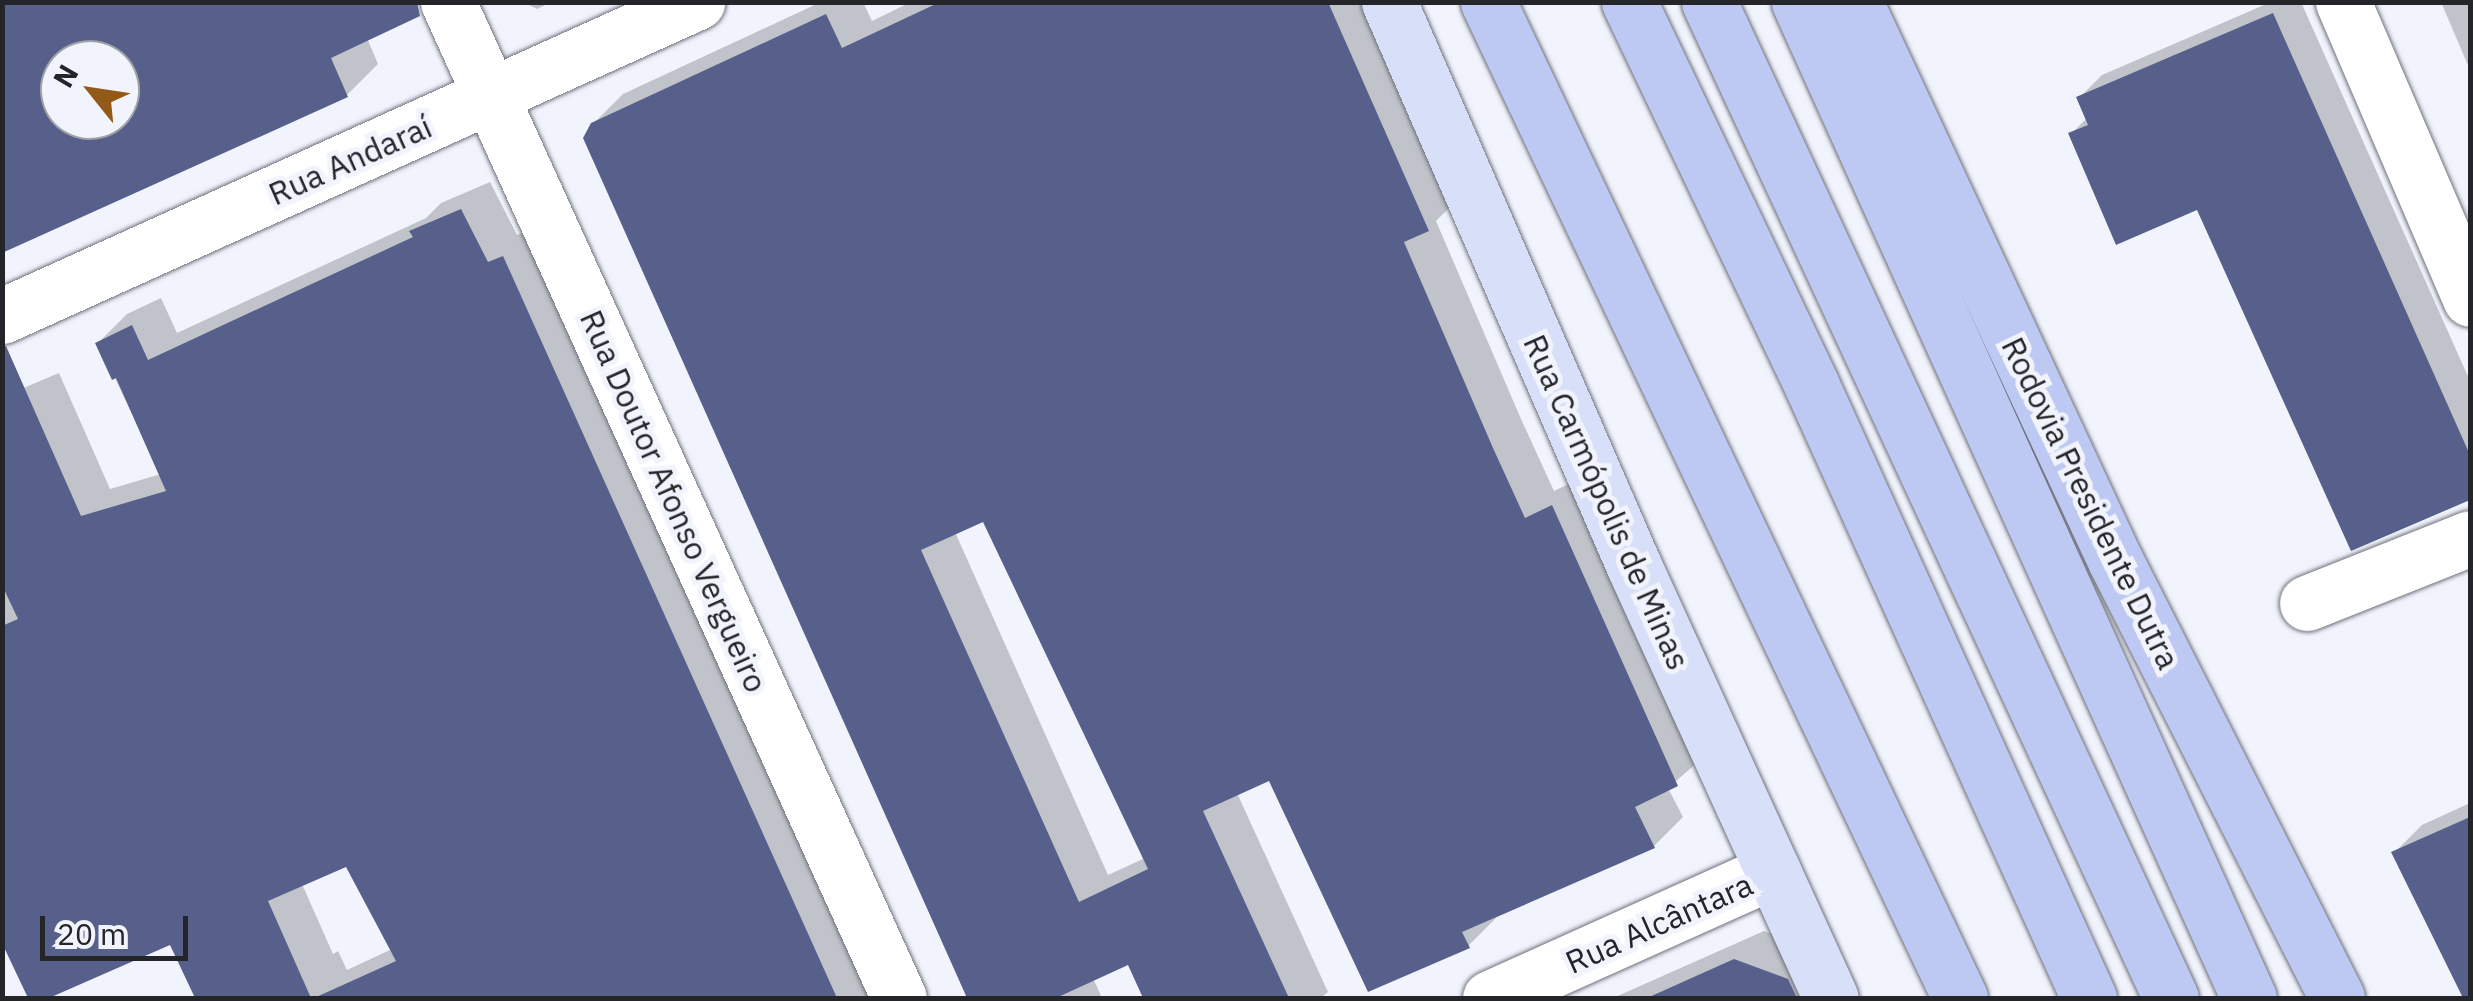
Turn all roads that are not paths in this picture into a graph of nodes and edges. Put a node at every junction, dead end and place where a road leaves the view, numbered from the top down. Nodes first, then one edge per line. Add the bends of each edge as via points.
1 (448, 2) edge
2 (698, 2) edge
3 (1389, 2) edge
4 (1488, 2) edge
5 (1629, 2) edge
6 (1709, 2) edge
7 (1799, 2) edge
8 (1855, 2) edge
9 (2343, 2) edge
10 (490, 97) junction
11 (2470, 298) edge
12 (2, 316) edge
13 (2470, 538) edge
14 (2307, 602) dead end
15 (1773, 872) junction
16 (899, 998) edge
17 (1490, 998) edge
18 (1831, 998) edge
19 (1960, 998) edge
20 (2089, 998) edge
21 (2171, 998) edge
22 (2250, 998) edge
23 (2337, 998) edge

1 - 10 street, Rua Doutor Afonso Vergueiro
2 - 10 street, Rua Andaraí
3 - 15 main road, Rua Carmópolis de Minas
4 - 19 highway
5 - 20 highway via 1812,386
6 - 21 highway
7 - 22 highway
8 - 23 highway, Rodovia Presidente Dutra via 2115,560
9 - 11 street
10 - 12 street, Rua Andaraí
10 - 16 street, Rua Doutor Afonso Vergueiro
13 - 14 street
15 - 17 street, Rua Alcântara
15 - 18 main road, Rua Carmópolis de Minas

